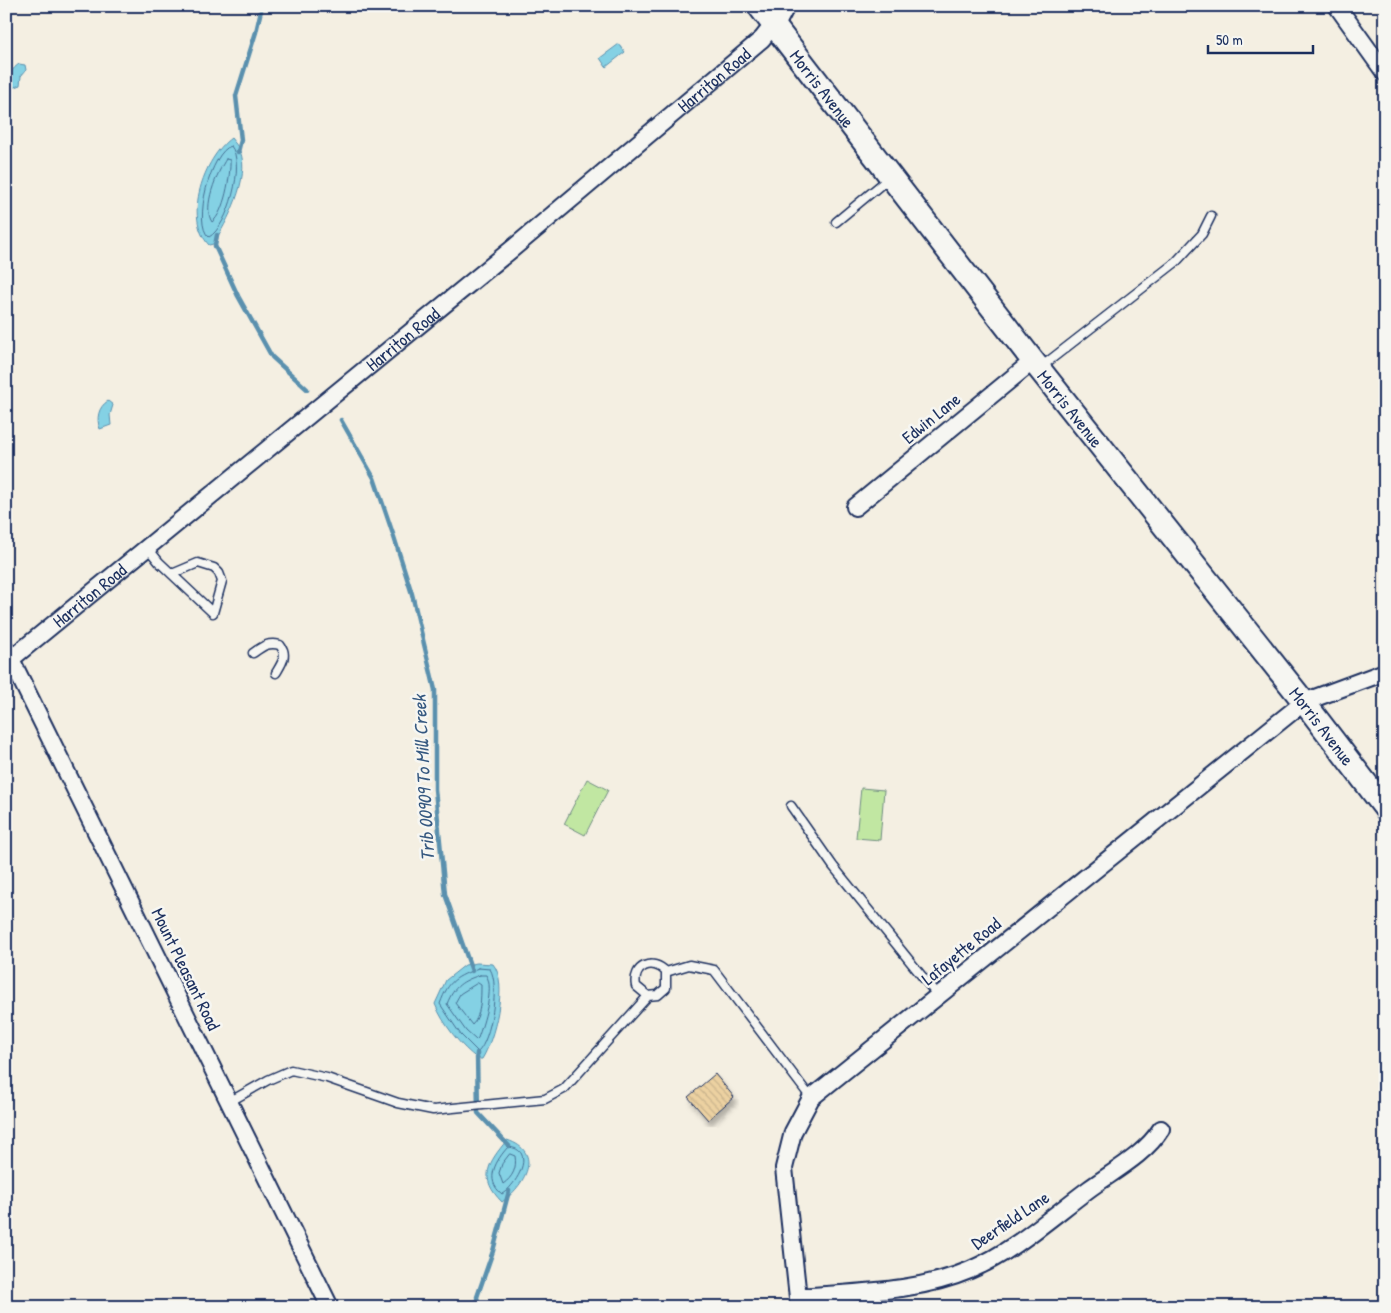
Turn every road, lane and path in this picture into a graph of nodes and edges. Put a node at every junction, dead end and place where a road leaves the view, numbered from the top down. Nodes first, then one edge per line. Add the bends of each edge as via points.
1 (759, 6) edge
2 (1337, 6) edge
3 (778, 15) edge
4 (1385, 73) edge
5 (891, 177) junction
6 (1211, 216) dead end
7 (836, 222) dead end
8 (1036, 365) junction
9 (855, 507) dead end
10 (147, 547) junction
11 (172, 574) junction
12 (254, 653) dead end
13 (8, 656) edge
14 (1385, 672) edge
15 (276, 673) dead end
16 (1304, 702) junction
17 (791, 806) dead end
18 (1385, 808) edge
19 (666, 972) junction
20 (648, 996) junction
21 (938, 996) junction
22 (811, 1098) junction
23 (229, 1102) junction
24 (1161, 1129) dead end
25 (798, 1302) edge
26 (330, 1307) edge

1 - 3 street, Morris Avenue
2 - 4 street
3 - 5 street, Morris Avenue
3 - 10 street, Harriton Road via 762,39 512,249
5 - 7 lane
5 - 8 street, Morris Avenue
6 - 8 lane via 1202,234 1176,262
8 - 9 street, Edwin Lane
8 - 16 street, Morris Avenue
10 - 11 lane
10 - 13 street, Harriton Road
11 - 11 lane via 210,610 213,613 222,582 220,573 198,563
12 - 15 lane via 272,642 280,645 284,657
13 - 23 street, Mount Pleasant Road
14 - 16 street, Lafayette Road
16 - 18 street, Morris Avenue
16 - 21 street, Lafayette Road
17 - 21 lane via 832,866
19 - 20 lane via 666,988 658,995
19 - 20 lane via 652,964 638,970 636,986
19 - 22 lane via 689,965 714,970
20 - 23 lane via 564,1089 545,1099 433,1110 398,1103 327,1078 291,1070
21 - 22 street, Lafayette Road
22 - 25 street, Lafayette Road via 793,1132 784,1168
23 - 26 street, Mount Pleasant Road
24 - 25 street, Deerfield Lane via 1154,1140 1001,1254 969,1270 916,1286

